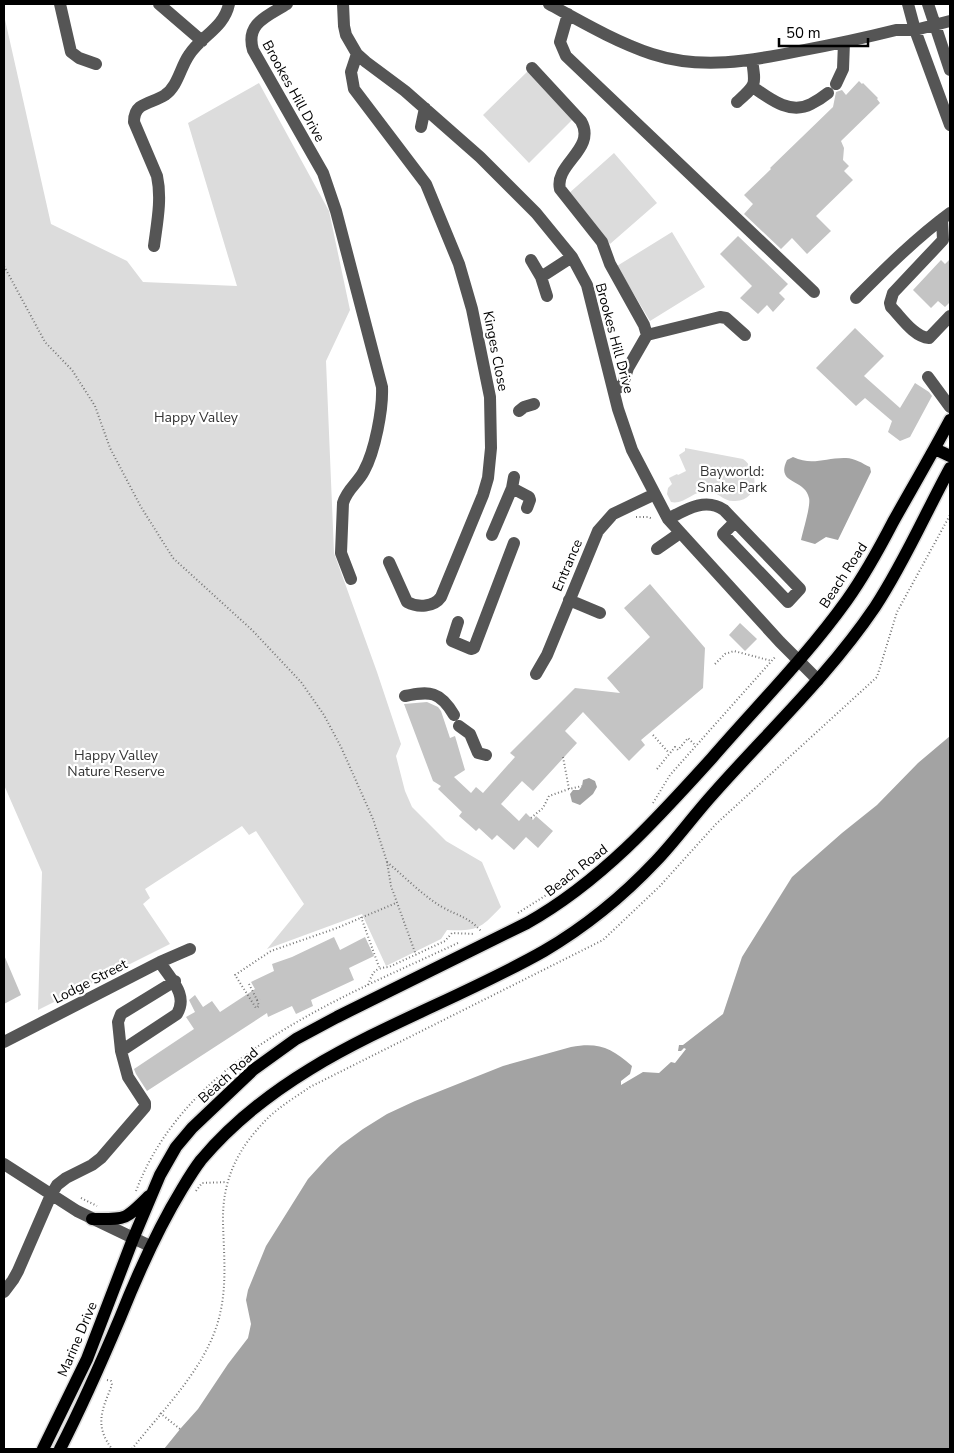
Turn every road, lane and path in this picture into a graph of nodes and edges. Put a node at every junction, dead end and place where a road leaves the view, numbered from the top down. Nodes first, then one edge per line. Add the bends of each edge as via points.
1 (60, 4) edge
2 (159, 4) edge
3 (229, 4) edge
4 (287, 4) edge
5 (343, 4) edge
6 (549, 4) edge
7 (927, 4) edge
8 (909, 8) edge
9 (568, 14) junction
10 (950, 21) edge
11 (934, 24) junction
12 (896, 30) junction
13 (915, 30) junction
14 (202, 41) junction
15 (844, 42) junction
16 (358, 54) junction
17 (752, 60) junction
18 (96, 64) dead end
19 (532, 68) dead end
20 (950, 70) edge
21 (753, 87) junction
22 (737, 102) dead end
23 (425, 108) junction
24 (950, 125) edge
25 (421, 127) dead end
26 (946, 216) edge
27 (947, 242) edge
28 (154, 246) dead end
29 (572, 257) junction
30 (531, 260) dead end
31 (4, 266) edge
32 (541, 277) junction
33 (814, 292) dead end
34 (547, 296) dead end
35 (856, 298) dead end
36 (950, 316) edge
37 (647, 335) junction
38 (745, 335) dead end
39 (928, 376) dead end
40 (614, 390) junction
41 (534, 404) dead end
42 (950, 407) edge
43 (519, 411) dead end
44 (950, 420) edge
45 (935, 448) junction
46 (950, 456) edge
47 (950, 468) edge
48 (655, 494) junction
49 (527, 508) dead end
50 (950, 515) edge
51 (630, 518) dead end
52 (663, 520) junction
53 (735, 522) junction
54 (680, 533) junction
55 (492, 535) dead end
56 (514, 543) dead end
57 (657, 549) dead end
58 (390, 562) dead end
59 (351, 579) dead end
60 (569, 600) junction
61 (600, 613) dead end
62 (458, 622) dead end
63 (773, 650) dead end
64 (798, 660) junction
65 (772, 661) junction
66 (715, 664) dead end
67 (536, 674) dead end
68 (818, 680) junction
69 (405, 696) dead end
70 (653, 735) dead end
71 (696, 746) junction
72 (669, 754) junction
73 (486, 755) dead end
74 (564, 757) dead end
75 (657, 769) dead end
76 (582, 786) dead end
77 (568, 789) junction
78 (652, 803) dead end
79 (531, 818) dead end
80 (593, 860) dead end
81 (387, 862) junction
82 (397, 903) junction
83 (361, 917) junction
84 (511, 917) dead end
85 (475, 934) junction
86 (469, 937) dead end
87 (466, 946) junction
88 (190, 949) dead end
89 (416, 954) junction
90 (160, 962) junction
91 (379, 967) junction
92 (175, 981) junction
93 (378, 981) dead end
94 (248, 984) dead end
95 (367, 986) dead end
96 (4, 1042) edge
97 (121, 1051) junction
98 (4, 1164) edge
99 (227, 1182) junction
100 (153, 1191) junction
101 (51, 1194) junction
102 (192, 1197) dead end
103 (92, 1219) junction
104 (133, 1239) junction
105 (150, 1246) junction
106 (4, 1292) edge
107 (95, 1377) junction
108 (160, 1413) junction
109 (180, 1429) dead end
110 (43, 1449) edge
111 (60, 1449) edge
112 (112, 1449) edge
113 (132, 1449) edge

1 - 18 street via 71,52
2 - 14 street
3 - 14 street via 223,20
4 - 59 street, Brookes Hill Drive via 253,27 250,42 323,173 382,387 383,400 369,460 343,503 341,553
5 - 16 street, Brookes Hill Drive via 346,35
6 - 9 street
7 - 8 street
7 - 11 street
8 - 12 street
8 - 13 street
9 - 17 street via 653,54 713,63
9 - 33 street via 560,42 566,56
10 - 11 street
11 - 13 street
11 - 20 street
12 - 13 street
12 - 15 street
13 - 24 street
14 - 28 street via 189,54 169,91 140,107 134,117 159,185
15 - 17 street
15 - 21 street via 843,69 832,89 811,105 793,108 779,104
16 - 23 street, Brookes Hill Drive
16 - 58 street, Kinges Close via 351,72 354,88 426,184 459,264 490,397 492,448 488,478 441,597 435,604 421,606 407,602
17 - 21 street
19 - 37 street via 584,127 584,142 560,178 560,189 602,242
21 - 22 street
23 - 25 street
23 - 29 street, Brookes Hill Drive via 505,181
26 - 27 street
26 - 35 street
27 - 36 street via 893,293 890,303 924,338 933,336
29 - 32 street
29 - 40 street, Brookes Hill Drive via 587,285
30 - 32 street
31 - 81 path via 45,342 72,370 95,406 110,448 136,499 173,558 252,630 301,682 324,715 362,793
32 - 34 street
37 - 38 street via 720,317 726,318
37 - 40 street via 628,368 623,384
39 - 42 street
40 - 48 street, Brookes Hill Drive via 632,450
41 - 43 street
44 - 45 main road, Beach Road
45 - 46 main road
45 - 64 main road, Beach Road via 859,582
47 - 68 main road via 876,606
48 - 52 street, Brookes Hill Drive
48 - 60 street, Entrance via 613,514 598,531
49 - 55 street via 530,498 513,482
50 - 99 path via 898,612 876,678 716,824 660,886 603,940 310,1087 271,1115 251,1137 232,1166
51 - 52 path
52 - 53 street via 708,504 719,507
52 - 54 street, Brookes Hill Drive
53 - 53 street via 800,589 788,602 723,534
54 - 57 street
54 - 64 street, Brookes Hill Drive
56 - 62 street via 474,648 452,641
60 - 61 street
60 - 67 street, Entrance
63 - 65 path via 776,656
64 - 68 street, Brookes Hill Drive
64 - 87 main road, Beach Road via 653,823 612,863 542,915
65 - 66 path via 734,651 725,654
65 - 71 path
68 - 105 main road via 658,858 602,911 544,950 313,1066 268,1097 200,1162
69 - 73 street via 424,692 434,694 449,706 456,720 470,734 478,752
70 - 72 path
71 - 72 path via 688,738 678,750 675,747
71 - 78 path via 670,775
72 - 75 path
74 - 77 path
76 - 77 path
77 - 79 path via 549,796 543,808
80 - 84 path
81 - 82 path
81 - 85 path via 442,906 468,918 481,931
82 - 83 path
82 - 89 path
83 - 91 path
83 - 94 path via 271,951 235,976 256,1008 258,1000
85 - 86 path
85 - 89 path via 452,932 445,941
87 - 93 path
87 - 100 main road, Beach Road via 384,994 296,1039 254,1070 176,1147
88 - 90 street, Lodge Street
89 - 91 path via 389,967
90 - 92 street
90 - 96 street, Lodge Street
91 - 95 path
92 - 97 street via 121,1014 118,1022
92 - 97 street via 180,994 177,1014
97 - 101 street via 128,1076 145,1107 101,1158 66,1178
98 - 101 street
99 - 102 path via 202,1183
99 - 108 path via 223,1200 224,1285 216,1328 200,1361
100 - 103 main road via 128,1217
100 - 104 main road, Beach Road
101 - 103 street
101 - 106 street via 14,1280
103 - 104 street
104 - 105 street
104 - 110 main road, Marine Drive via 87,1358
105 - 107 main road
107 - 111 main road
107 - 112 path via 111,1381 112,1385 100,1419 105,1441
108 - 109 path
108 - 113 path

